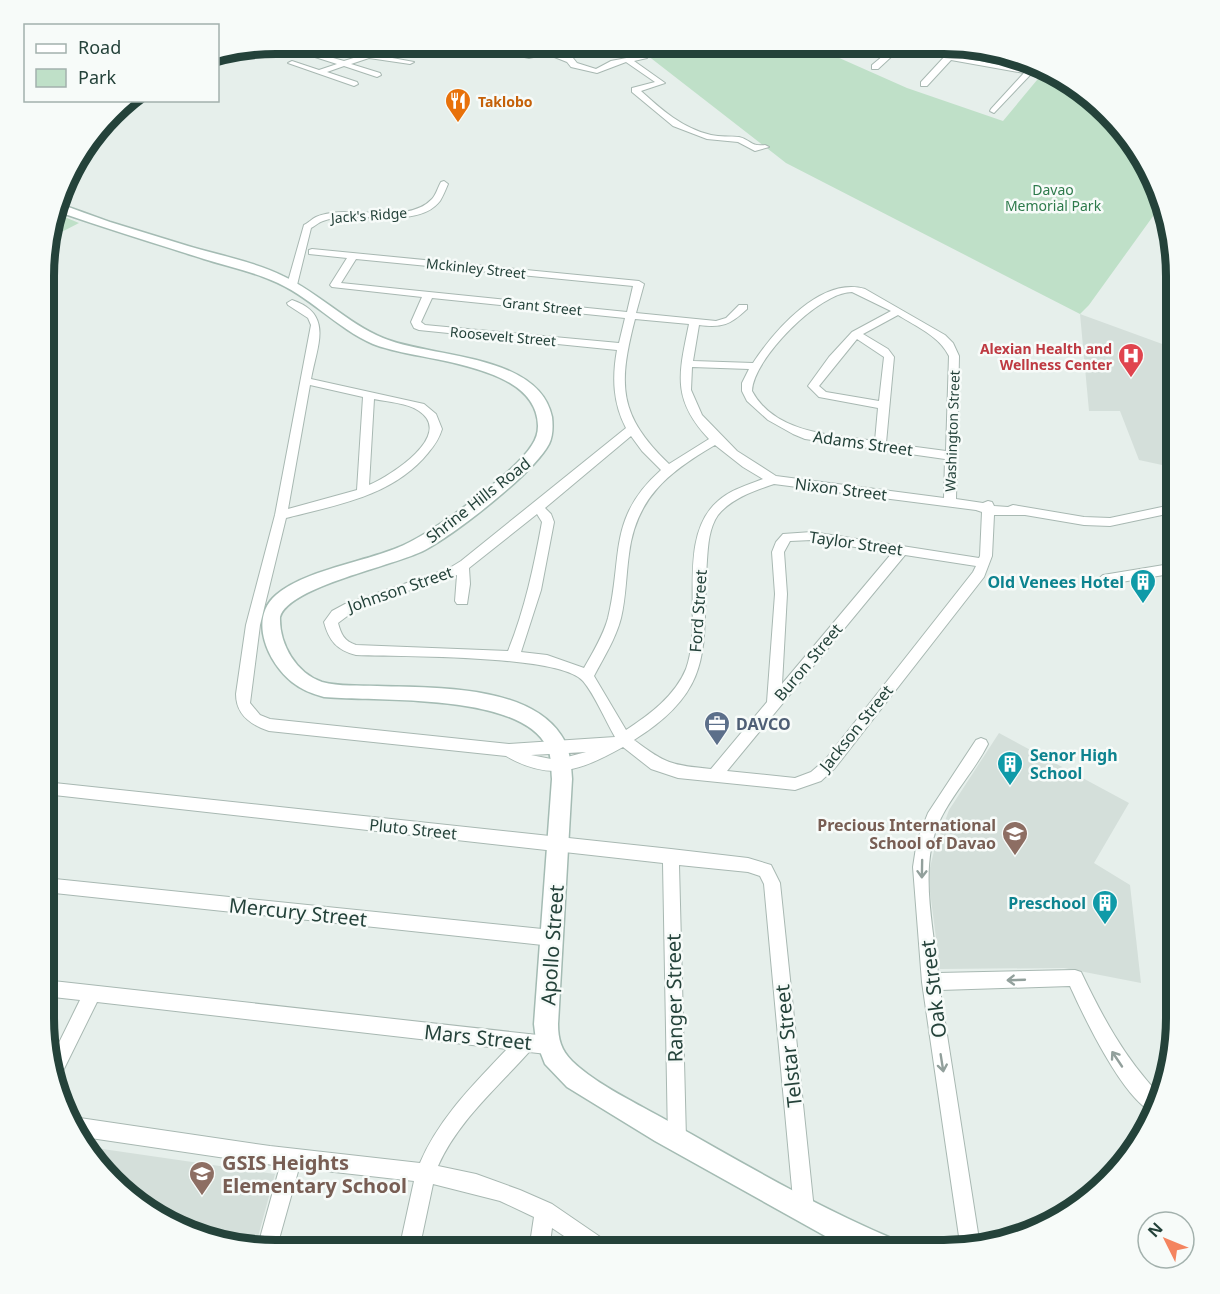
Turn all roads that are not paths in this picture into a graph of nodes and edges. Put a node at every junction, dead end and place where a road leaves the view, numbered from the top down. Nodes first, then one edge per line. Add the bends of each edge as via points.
1 (373, 54) edge
2 (517, 54) edge
3 (542, 54) edge
4 (553, 54) edge
5 (611, 54) dead end
6 (890, 54) edge
7 (318, 55) dead end
8 (370, 55) junction
9 (644, 56) dead end
10 (626, 61) junction
11 (999, 61) edge
12 (410, 62) dead end
13 (292, 63) dead end
14 (345, 64) junction
15 (994, 66) junction
16 (875, 67) dead end
17 (320, 72) junction
18 (377, 75) dead end
19 (662, 83) junction
20 (354, 84) dead end
21 (924, 84) dead end
22 (670, 89) dead end
23 (994, 111) dead end
24 (765, 147) dead end
25 (444, 184) dead end
26 (65, 210) edge
27 (312, 252) dead end
28 (353, 256) junction
29 (292, 285) junction
30 (428, 295) junction
31 (292, 303) dead end
32 (743, 307) dead end
33 (897, 312) junction
34 (632, 315) junction
35 (695, 322) junction
36 (856, 334) junction
37 (623, 347) junction
38 (688, 364) junction
39 (754, 366) junction
40 (306, 381) junction
41 (369, 395) junction
42 (884, 405) junction
43 (632, 429) junction
44 (717, 439) junction
45 (880, 446) junction
46 (951, 456) junction
47 (669, 471) junction
48 (773, 480) junction
49 (363, 493) junction
50 (950, 502) junction
51 (985, 507) junction
52 (538, 508) junction
53 (1166, 509) edge
54 (281, 515) junction
55 (902, 550) junction
56 (984, 563) junction
57 (463, 566) junction
58 (1166, 570) edge
59 (1102, 580) dead end
60 (462, 601) dead end
61 (513, 656) junction
62 (587, 676) junction
63 (774, 702) junction
64 (619, 742) junction
65 (981, 744) dead end
66 (557, 747) junction
67 (509, 750) junction
68 (561, 767) junction
69 (715, 775) junction
70 (54, 789) edge
71 (559, 845) junction
72 (671, 856) junction
73 (772, 883) joint
74 (54, 886) edge
75 (552, 938) junction
76 (930, 982) junction
77 (54, 989) edge
78 (92, 993) junction
79 (536, 1044) junction
80 (58, 1062) edge
81 (1150, 1099) edge
82 (83, 1127) edge
83 (677, 1139) junction
84 (292, 1158) junction
85 (427, 1174) junction
86 (804, 1210) junction
87 (545, 1211) junction
88 (969, 1239) edge
89 (269, 1240) edge
90 (411, 1240) edge
91 (541, 1240) edge
92 (587, 1240) edge
93 (865, 1240) edge

1 - 8 street
2 - 3 street
4 - 10 street via 597,71
5 - 10 street
6 - 16 street
7 - 14 street
8 - 12 street
8 - 14 street
9 - 10 street
10 - 19 street
11 - 15 street
13 - 17 street
14 - 17 street
14 - 18 street
15 - 21 street via 949,57
15 - 23 street via 1029,72
17 - 20 street
19 - 22 street
19 - 24 street via 635,90 672,122 710,137 740,140 755,149
25 - 29 street, Jack's Ridge via 434,202 417,211 328,217 310,224
26 - 29 street, Shrine Hills Road
27 - 28 street, Mckinley Street
28 - 30 street, Grant Street via 335,285
28 - 34 street, Mckinley Street via 639,284
29 - 66 street, Shrine Hills Road via 381,342 485,366 506,375 538,401 545,434 529,461 420,545 286,596 272,611 271,618 282,662 311,686 324,690 455,698 512,707 536,720
30 - 34 street, Grant Street
30 - 37 street, Roosevelt Street via 416,322 423,328
31 - 40 street via 312,316 316,325
32 - 35 street, Grant Street via 726,322
33 - 36 street
33 - 39 street, Washington Street via 856,290 842,290 804,310
33 - 46 street, Washington Street via 941,337 952,349
34 - 35 street, Grant Street
34 - 37 street
35 - 38 street, Nixon Street
36 - 42 street via 889,357
36 - 42 street via 814,382 814,389 831,397
37 - 43 street via 618,396
38 - 39 street
38 - 44 street, Nixon Street via 687,397 695,414
39 - 45 street, Adams Street via 747,391 757,406 785,425 815,437
40 - 41 street
40 - 54 street
41 - 49 street
41 - 49 street via 420,406 437,424 430,442 402,473
42 - 45 street
43 - 47 street
43 - 52 street, Johnson Street
44 - 47 street
44 - 48 street, Nixon Street via 752,469
45 - 46 street, Adams Street
46 - 50 street, Washington Street
47 - 62 street via 638,503 628,526 621,549 616,610
48 - 50 street, Nixon Street
48 - 64 street, Ford Street via 736,494 712,514 703,538 697,653 690,672 667,706
49 - 54 street
50 - 51 street, Nixon Street
51 - 53 street, Nixon Street via 1110,522
51 - 56 street, Jackson Street
52 - 57 street, Johnson Street
52 - 61 street via 548,522 539,577
54 - 67 street via 252,625 243,694 246,712 269,725
55 - 56 street, Taylor Street
55 - 63 street, Buron Street
55 - 63 street, Taylor Street via 801,535 783,541 778,552 781,594
56 - 69 street, Jackson Street via 816,777 795,784
57 - 60 street
57 - 61 street, Johnson Street via 341,609 331,622 336,640 356,650
58 - 59 street
61 - 62 street, Johnson Street via 547,660
62 - 64 street
63 - 69 street, Buron Street
64 - 66 street
64 - 68 street, Ford Street via 579,763
64 - 69 street, Jackson Street via 667,769
65 -> 76 street, Oak Street via 946,795 928,829 923,849 921,871
66 - 67 street
66 - 68 street, Shrine Hills Road
67 - 68 street via 536,764
68 - 71 street, Shrine Hills Road
70 - 71 street, Pluto Street
71 - 72 street, Pluto Street
71 - 75 street, Apollo Street
72 - 73 street, Pluto Street via 758,867 765,870
72 - 83 street, Ranger Street
73 - 86 street, Telstar Street
74 - 75 street, Mercury Street
75 - 79 street, Apollo Street
81 -> 76 street via 1113,1054 1075,978
76 -> 88 street, Oak Street
77 - 78 street, Mars Street
78 - 79 street, Mars Street
78 - 80 street
79 - 83 street, Mars Street via 575,1079
79 - 85 street via 446,1134
82 - 84 street
83 - 86 street, Mars Street
84 - 85 street
84 - 89 street
85 - 87 street via 501,1191
85 - 90 street
86 - 93 street, Mars Street
87 - 91 street
87 - 92 street

